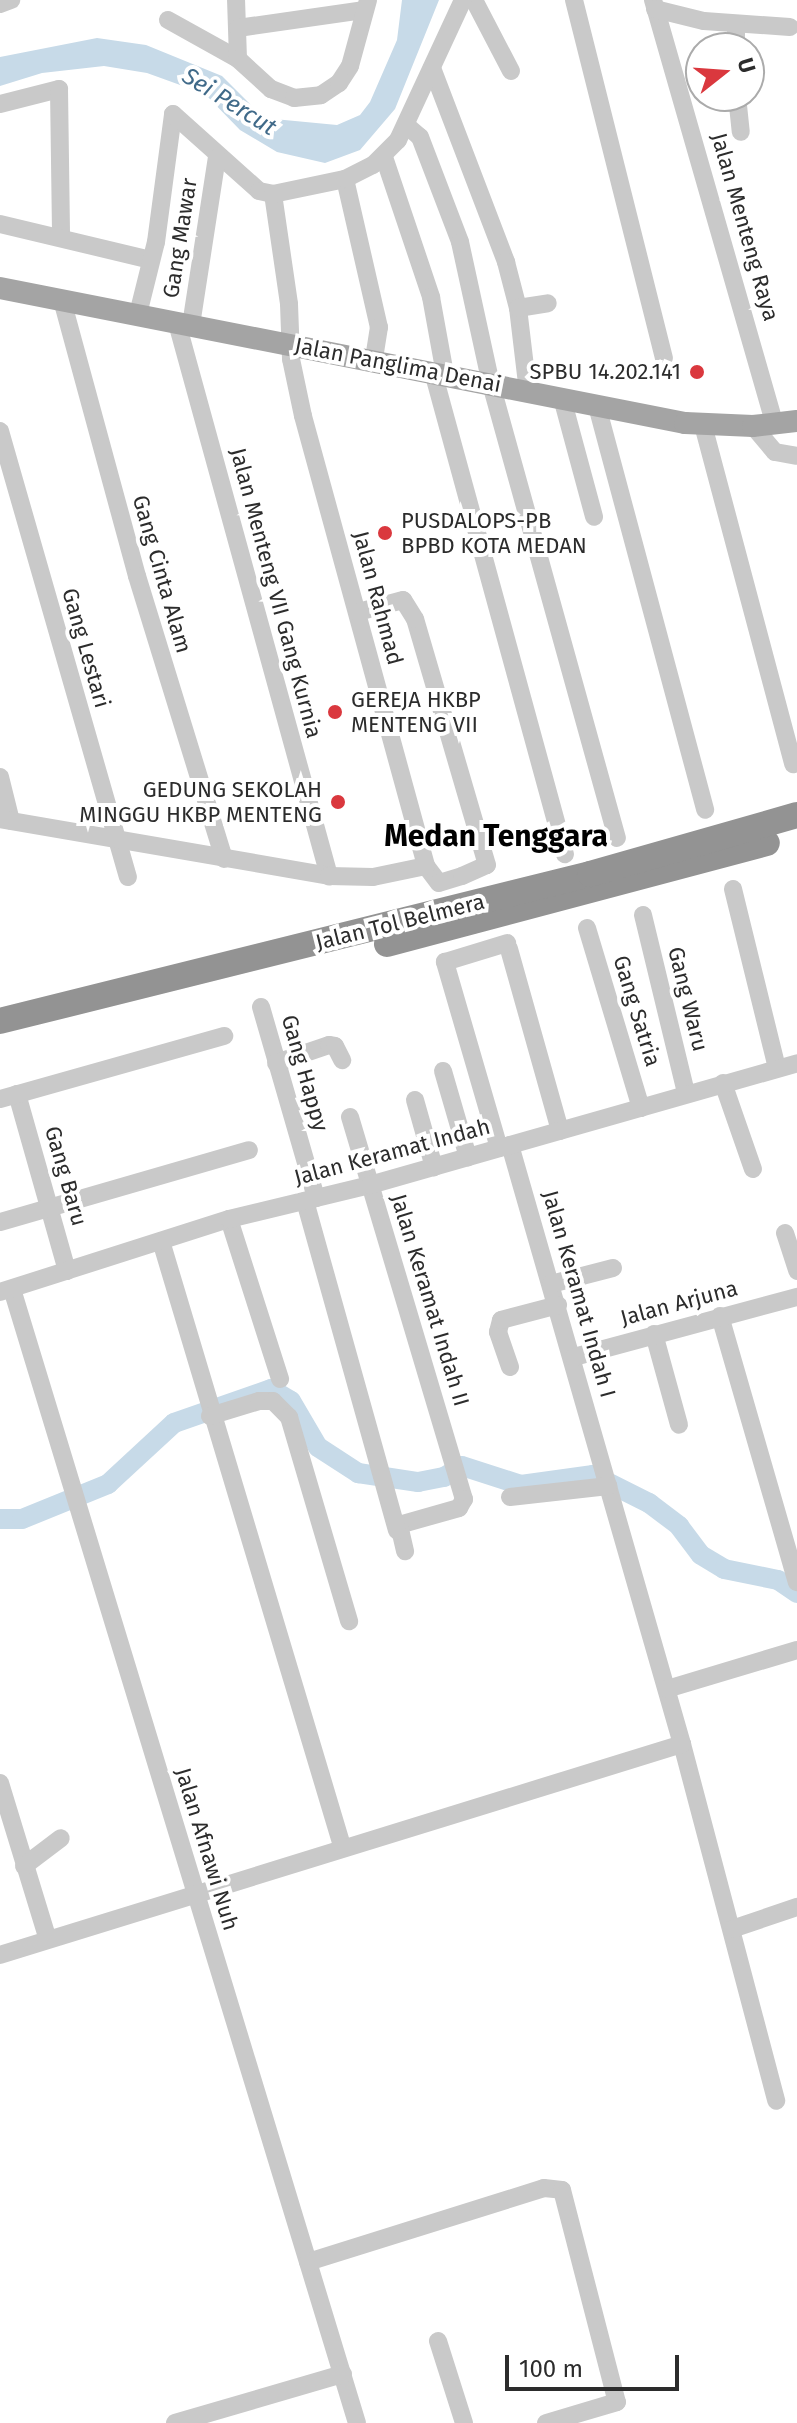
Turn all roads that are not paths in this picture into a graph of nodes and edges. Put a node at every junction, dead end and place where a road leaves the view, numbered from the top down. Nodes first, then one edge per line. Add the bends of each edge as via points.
1 (11, 0) edge
2 (236, 0) edge
3 (463, 0) edge
4 (474, 0) edge
5 (574, 0) edge
6 (0, 4) edge
7 (654, 4) edge
8 (366, 5) edge
9 (168, 20) dead end
10 (736, 24) junction
11 (790, 27) dead end
12 (238, 28) junction
13 (736, 32) edge
14 (238, 59) junction
15 (432, 68) junction
16 (511, 71) dead end
17 (0, 104) edge
18 (739, 112) edge
19 (406, 125) junction
20 (741, 132) dead end
21 (384, 157) junction
22 (217, 158) junction
23 (345, 179) junction
24 (273, 194) junction
25 (0, 224) edge
26 (61, 237) junction
27 (151, 260) junction
28 (0, 288) edge
29 (62, 300) junction
30 (548, 303) dead end
31 (518, 308) junction
32 (138, 314) junction
33 (184, 324) junction
34 (290, 343) junction
35 (664, 358) dead end
36 (374, 360) junction
37 (439, 373) junction
38 (491, 384) junction
39 (528, 392) junction
40 (562, 398) junction
41 (597, 406) junction
42 (797, 421) edge
43 (764, 424) junction
44 (703, 425) junction
45 (0, 431) edge
46 (797, 456) edge
47 (594, 517) dead end
48 (358, 612) junction
49 (793, 764) dead end
50 (0, 777) edge
51 (705, 810) dead end
52 (797, 815) edge
53 (6, 820) edge
54 (797, 833) edge
55 (617, 838) dead end
56 (118, 840) junction
57 (565, 854) dead end
58 (224, 859) junction
59 (426, 866) junction
60 (329, 876) junction
61 (128, 877) dead end
62 (733, 889) dead end
63 (643, 915) dead end
64 (587, 928) dead end
65 (261, 1007) dead end
66 (0, 1021) edge
67 (224, 1036) dead end
68 (0, 1040) edge
69 (342, 1060) dead end
70 (276, 1063) junction
71 (797, 1063) edge
72 (777, 1068) junction
73 (443, 1071) dead end
74 (723, 1083) junction
75 (686, 1093) junction
76 (8, 1096) edge
77 (415, 1100) dead end
78 (641, 1108) junction
79 (350, 1117) dead end
80 (560, 1131) junction
81 (504, 1146) junction
82 (249, 1150) dead end
83 (468, 1157) junction
84 (434, 1167) junction
85 (753, 1169) dead end
86 (370, 1185) junction
87 (311, 1200) junction
88 (52, 1209) junction
89 (229, 1219) junction
90 (0, 1222) edge
91 (785, 1233) dead end
92 (161, 1241) junction
93 (613, 1268) dead end
94 (67, 1271) junction
95 (797, 1271) edge
96 (551, 1284) junction
97 (6, 1290) edge
98 (797, 1297) edge
99 (558, 1305) junction
100 (720, 1316) junction
101 (654, 1334) junction
102 (574, 1357) junction
103 (510, 1367) dead end
104 (280, 1379) dead end
105 (208, 1407) junction
106 (679, 1425) dead end
107 (608, 1485) junction
108 (510, 1497) dead end
109 (397, 1530) junction
110 (405, 1551) dead end
111 (797, 1582) edge
112 (349, 1621) dead end
113 (797, 1650) edge
114 (667, 1689) junction
115 (682, 1744) junction
116 (0, 1783) edge
117 (61, 1838) dead end
118 (342, 1846) junction
119 (24, 1866) junction
120 (196, 1892) junction
121 (797, 1907) edge
122 (732, 1929) junction
123 (47, 1937) junction
124 (0, 1955) edge
125 (776, 2101) dead end
126 (308, 2262) junction
127 (438, 2341) dead end
128 (343, 2374) junction
129 (185, 2421) edge
130 (357, 2423) edge
131 (464, 2423) edge
132 (546, 2423) edge

1 - 6 street
2 - 12 street
3 - 15 street
4 - 16 street
5 - 35 street
7 - 10 street
7 - 43 street, Jalan Menteng Raya
8 - 12 street
8 - 14 street via 350,66 339,83 321,95 294,98 271,89
9 - 14 street
10 - 11 street
10 - 13 street
12 - 14 street
15 - 19 street
15 - 31 street via 489,205
17 - 26 street via 59,89
18 - 20 street
19 - 21 street
19 - 38 street via 420,137 453,220
21 - 23 street
21 - 37 street via 431,297
22 - 24 street via 251,187
22 - 27 street via 173,114
22 - 33 street, Gang Mawar
23 - 24 street
23 - 36 street via 379,327
24 - 34 street, Jalan Rahmad
25 - 26 street
26 - 27 street
27 - 32 street
28 - 29 main road, Jalan Panglima Denai
29 - 32 main road, Jalan Panglima Denai
29 - 58 street, Gang Cinta Alam via 137,576
30 - 31 street
31 - 39 street
32 - 33 main road, Jalan Panglima Denai
33 - 34 main road, Jalan Panglima Denai
33 - 60 street, Jalan Menteng VII Gang Kurnia
34 - 36 main road, Jalan Panglima Denai
34 - 48 street, Jalan Rahmad via 303,416
36 - 37 main road, Jalan Panglima Denai
37 - 38 main road, Jalan Panglima Denai
37 - 57 street
38 - 39 main road, Jalan Panglima Denai
38 - 55 street
39 - 40 main road, Jalan Panglima Denai
40 - 41 main road, Jalan Panglima Denai
40 - 47 street
41 - 44 main road, Jalan Panglima Denai
41 - 51 street
42 - 43 main road, Jalan Panglima Denai
43 - 44 main road, Jalan Panglima Denai
43 - 46 street via 775,452
44 - 49 street
45 - 56 street, Gang Lestari
48 - 59 street, Jalan Rahmad
48 - 59 street via 403,600 410,606 487,865 439,883
50 - 53 street
52 - 66 highway, Jalan Tol Belmera via 590,874
53 - 56 street
54 - 68 highway, Jalan Tol Belmera via 594,892
56 - 58 street
56 - 61 street, Gang Lestari
58 - 60 street
59 - 60 street via 373,877
62 - 72 street
63 - 75 street, Gang Waru
64 - 78 street, Gang Satria
65 - 70 street, Gang Happy
67 - 76 street
69 - 70 street via 329,1045
70 - 87 street, Gang Happy
71 - 72 street, Jalan Keramat Indah
72 - 74 street, Jalan Keramat Indah
73 - 83 street
74 - 75 street, Jalan Keramat Indah
74 - 85 street
75 - 78 street, Jalan Keramat Indah
76 - 88 street, Gang Baru
77 - 84 street
78 - 80 street, Jalan Keramat Indah
79 - 86 street, Jalan Keramat Indah II
80 - 81 street, Jalan Keramat Indah
80 - 81 street, Jalan Keramat Indah I via 508,946 445,962
81 - 83 street, Jalan Keramat Indah
81 - 96 street, Jalan Keramat Indah I
82 - 88 street
83 - 84 street, Jalan Keramat Indah
84 - 86 street, Jalan Keramat Indah
86 - 87 street, Jalan Keramat Indah
86 - 109 street, Jalan Keramat Indah II via 464,1502 402,1523
87 - 89 street, Jalan Keramat Indah
87 - 109 street, Gang Happy
88 - 90 street
88 - 94 street, Gang Baru
89 - 92 street, Jalan Keramat Indah
89 - 104 street
91 - 95 street
92 - 94 street, Jalan Keramat Indah
92 - 105 street
93 - 96 street
94 - 97 street, Jalan Keramat Indah
96 - 99 street, Jalan Keramat Indah I
97 - 120 street, Jalan Afnawi Nuh
98 - 100 street, Jalan Arjuna
99 - 102 street, Jalan Keramat Indah I
99 - 103 street via 501,1320 498,1332
100 - 101 street, Jalan Arjuna
100 - 111 street
101 - 102 street, Jalan Arjuna via 606,1338
101 - 106 street
102 - 107 street, Jalan Keramat Indah I
105 - 112 street via 273,1401 289,1417
105 - 118 street
107 - 108 street
107 - 114 street, Jalan Keramat Indah I
109 - 110 street, Gang Happy
113 - 114 street
114 - 115 street, Jalan Keramat Indah I
115 - 118 street
115 - 122 street, Jalan Keramat Indah I
116 - 119 street
117 - 119 street
118 - 120 street
119 - 123 street
120 - 123 street
120 - 126 street, Jalan Afnawi Nuh
121 - 122 street
122 - 125 street, Jalan Keramat Indah I
123 - 124 street
126 - 128 street, Jalan Afnawi Nuh
126 - 132 street via 554,2186 565,2199 617,2402
127 - 131 street
128 - 129 street
128 - 130 street, Jalan Afnawi Nuh

